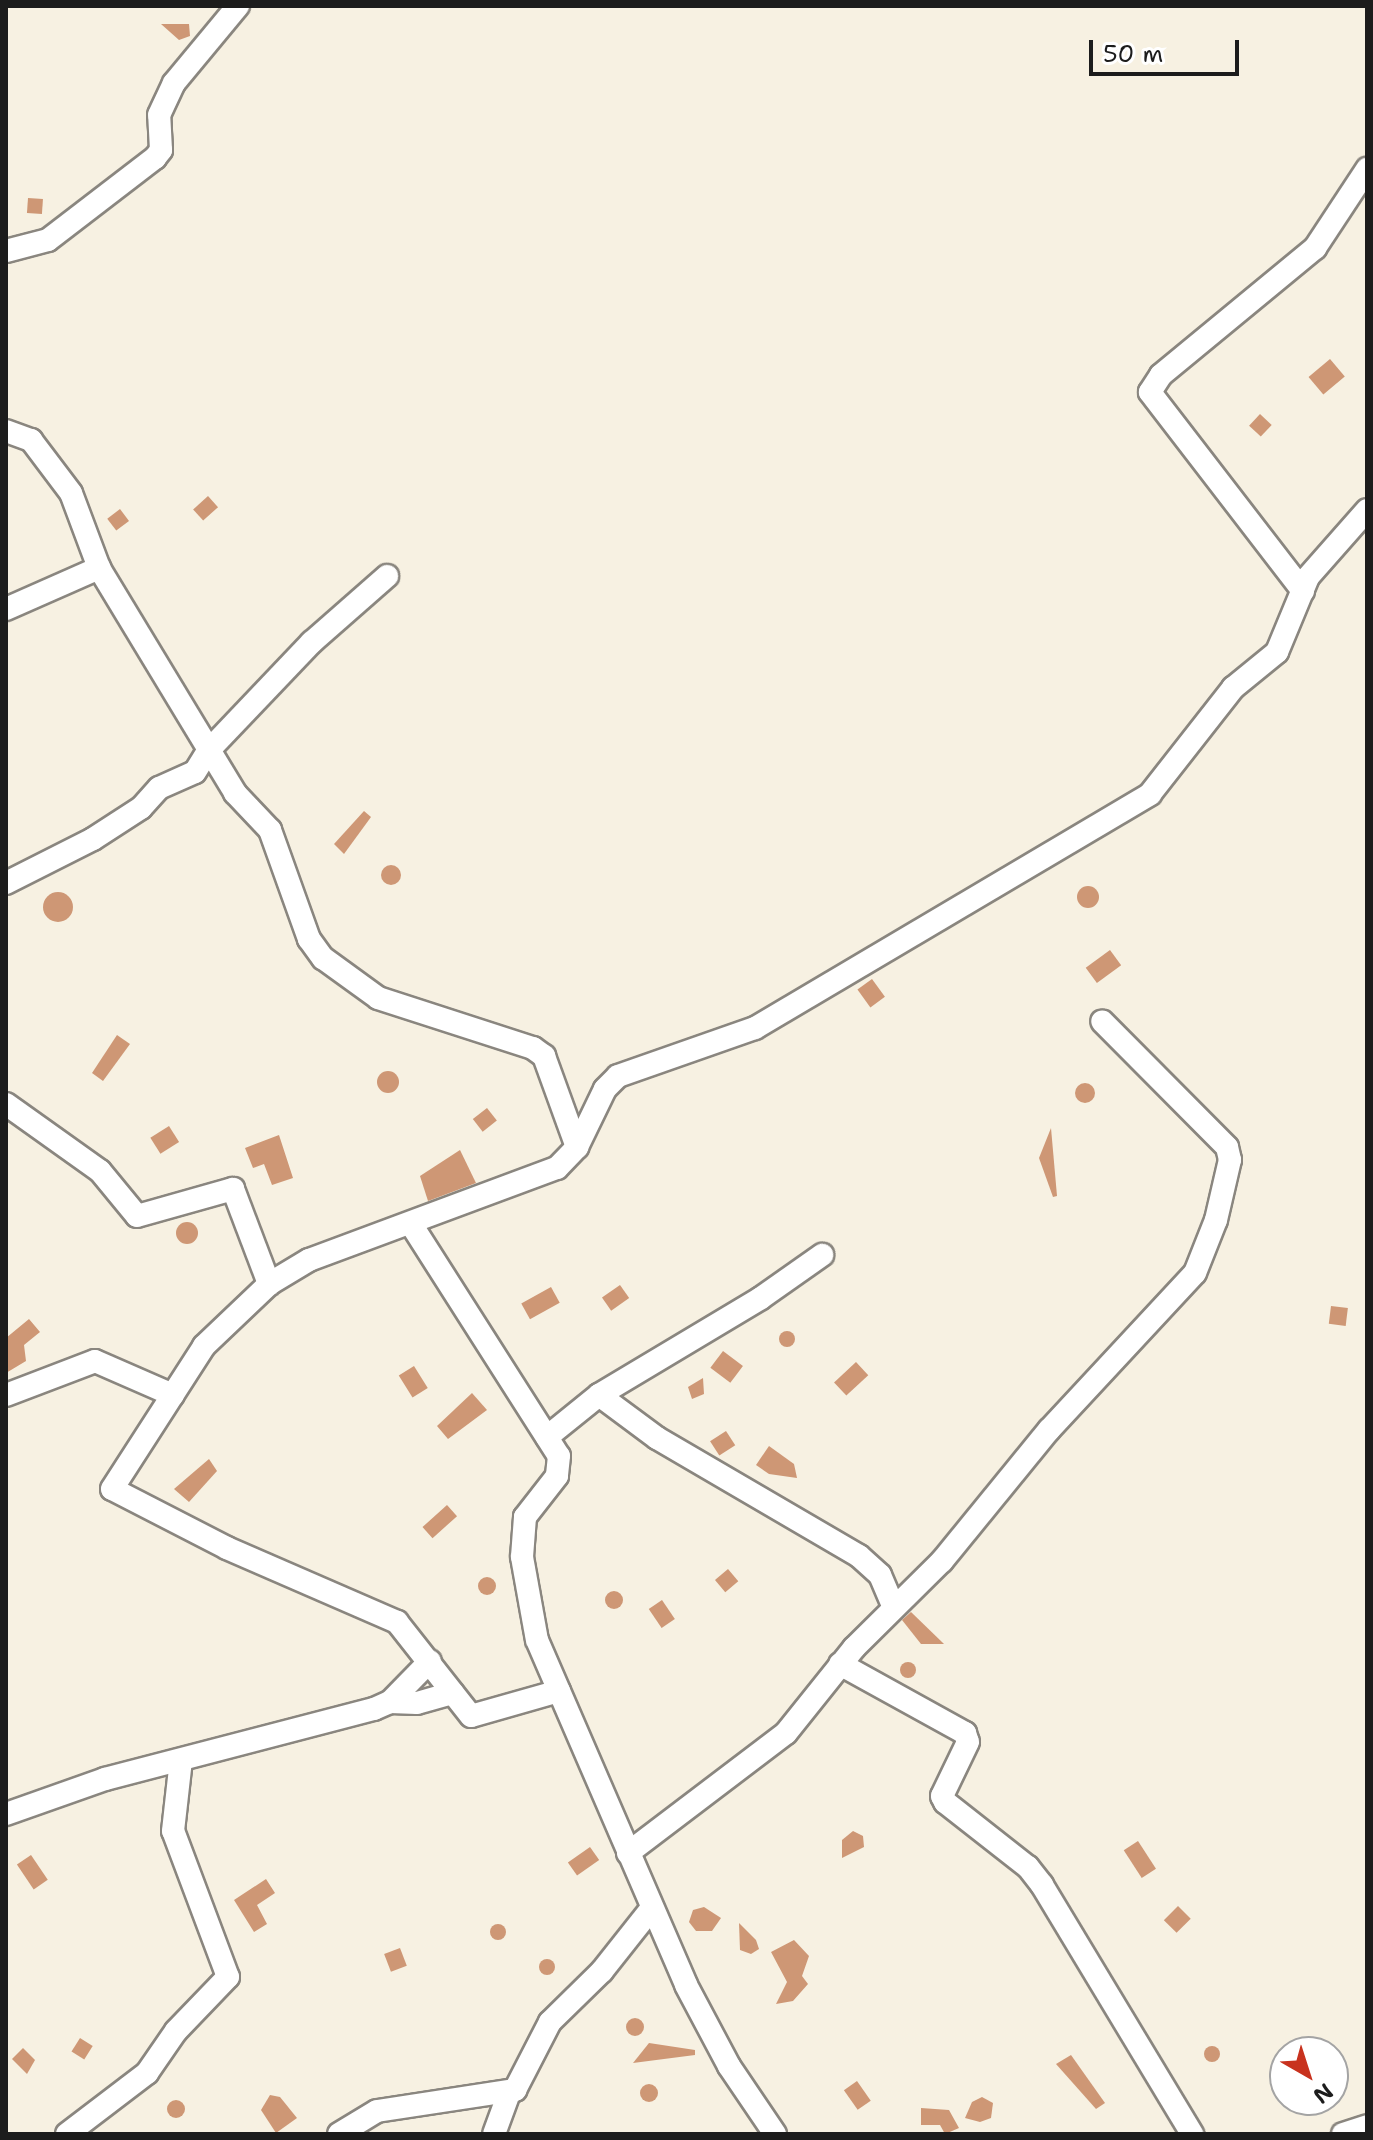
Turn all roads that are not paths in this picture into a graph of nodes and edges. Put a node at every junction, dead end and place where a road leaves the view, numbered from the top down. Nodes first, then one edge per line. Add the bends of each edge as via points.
1 (238, 6) edge
2 (1367, 169) edge
3 (6, 251) edge
4 (6, 431) edge
5 (1367, 510) edge
6 (99, 568) junction
7 (387, 576) dead end
8 (1303, 591) junction
9 (6, 609) edge
10 (209, 750) junction
11 (195, 772) junction
12 (235, 793) junction
13 (6, 883) edge
14 (1102, 1021) dead end
15 (6, 1104) edge
16 (577, 1147) junction
17 (411, 1224) junction
18 (822, 1255) dead end
19 (269, 1284) junction
20 (6, 1395) edge
21 (173, 1395) junction
22 (599, 1395) junction
23 (547, 1437) junction
24 (893, 1606) junction
25 (430, 1661) junction
26 (840, 1664) junction
27 (559, 1691) junction
28 (453, 1693) junction
29 (390, 1702) junction
30 (181, 1760) junction
31 (6, 1814) edge
32 (628, 1853) junction
33 (652, 1908) junction
34 (509, 2093) junction
35 (1367, 2126) edge
36 (79, 2131) edge
37 (339, 2134) edge
38 (494, 2134) edge
39 (775, 2134) edge
40 (1192, 2134) edge
41 (1343, 2134) edge

1 - 3 street via 174,83 159,115 161,150 155,158 48,240
2 - 8 street via 1315,248 1161,375 1150,392
4 - 6 street via 31,440 50,462 71,493
5 - 8 street via 1308,577
6 - 9 street
6 - 10 street
7 - 10 street via 312,642
8 - 16 street via 1277,652 1233,688 1150,794 755,1028 618,1076 605,1089
10 - 11 street
10 - 12 street
11 - 12 street via 215,775
11 - 13 street via 159,788 141,808 93,839
12 - 16 street via 270,830 309,939 323,958 378,998 544,1056
14 - 24 street via 1227,1147 1230,1160 1216,1220 1185,1287 1077,1398 942,1561
15 - 19 street via 100,1171 137,1216 233,1189
16 - 17 street via 557,1168
17 - 19 street via 309,1260
17 - 23 street
18 - 22 street
19 - 21 street via 204,1346
20 - 21 street via 95,1361
21 - 25 street via 112,1492 397,1622
22 - 23 street
22 - 24 street via 657,1438 859,1556 880,1575
23 - 27 street via 561,1467 529,1507 522,1557 530,1613
24 - 26 street
25 - 28 street
25 - 29 street
26 - 32 street via 786,1733
26 - 40 street via 965,1733 968,1742 942,1796 945,1802 1028,1867 1042,1885
27 - 28 street via 479,1717 471,1716
27 - 32 street
28 - 29 street via 417,1703
29 - 30 street
30 - 31 street
30 - 36 street via 173,1831 228,1977 176,2031 147,2073
32 - 33 street
33 - 34 street via 602,1971 550,2022 520,2085
33 - 39 street via 712,2037
34 - 37 street via 377,2111
34 - 38 street
35 - 41 street

